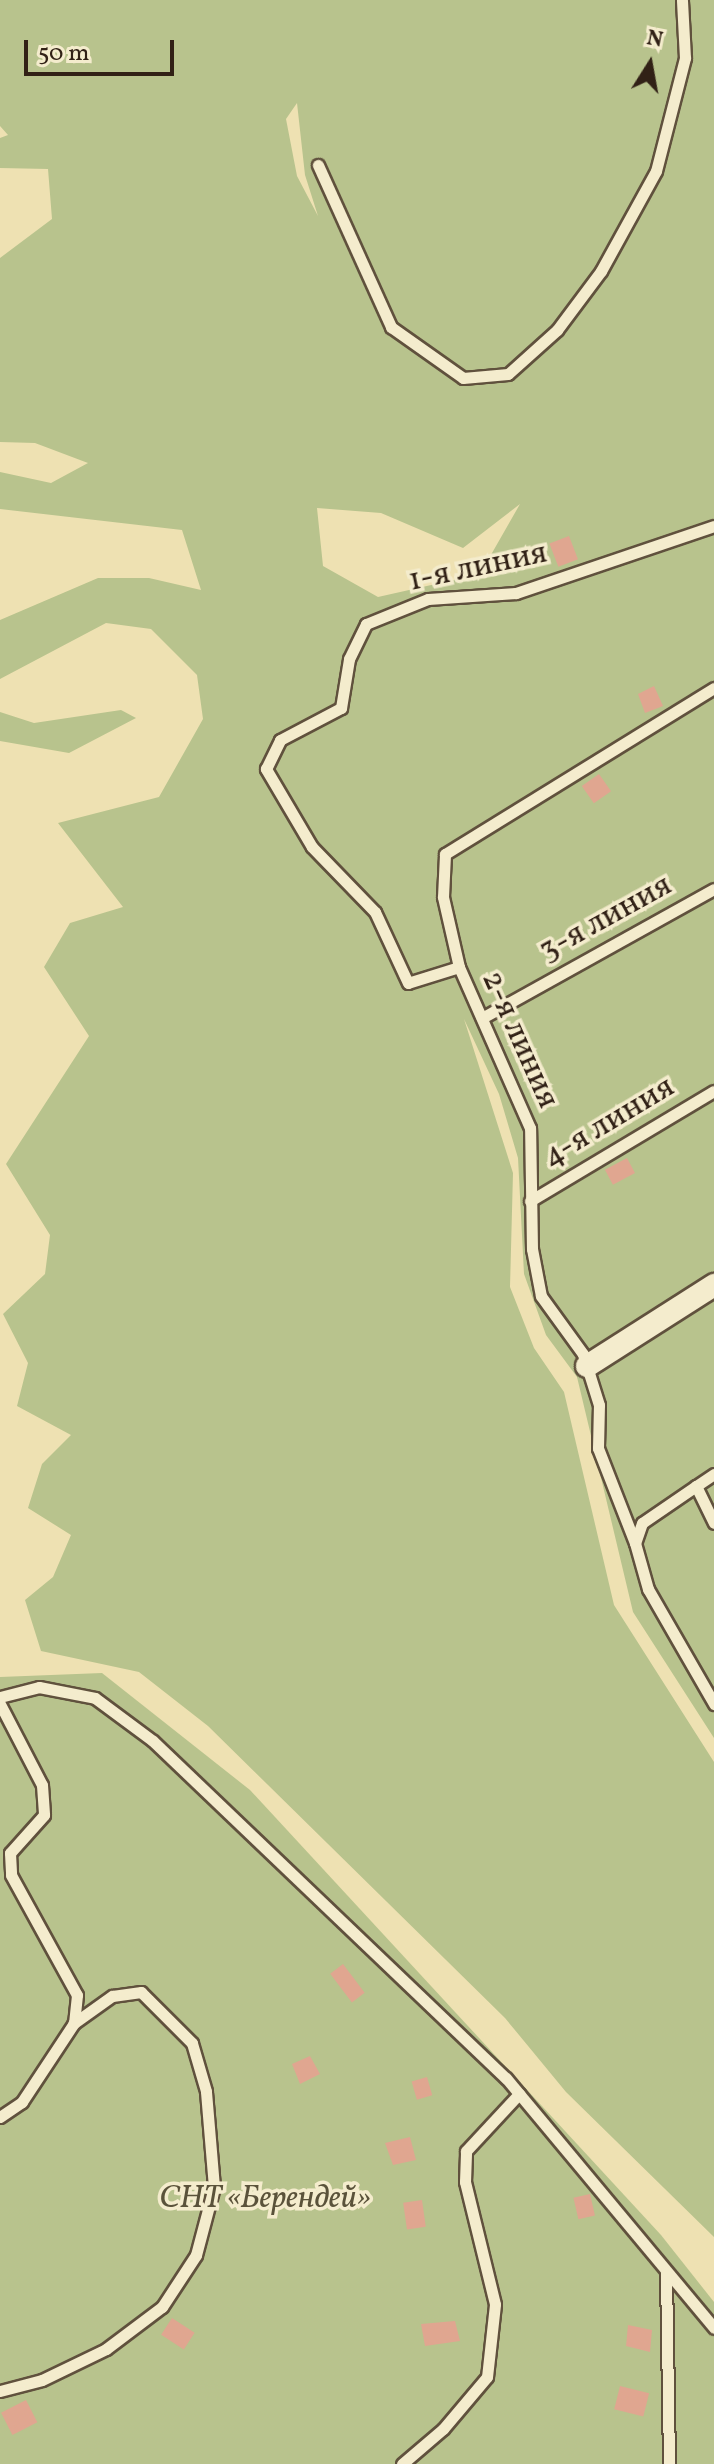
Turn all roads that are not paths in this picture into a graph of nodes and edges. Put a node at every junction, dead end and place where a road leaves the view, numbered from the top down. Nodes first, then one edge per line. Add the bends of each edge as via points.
1 (682, 0) edge
2 (318, 165) dead end
3 (714, 526) edge
4 (714, 688) edge
5 (714, 889) edge
6 (459, 967) junction
7 (482, 1018) junction
8 (714, 1091) edge
9 (530, 1201) junction
10 (714, 1285) edge
11 (587, 1366) junction
12 (714, 1474) edge
13 (696, 1486) junction
14 (714, 1523) edge
15 (635, 1543) junction
16 (0, 1697) edge
17 (0, 1704) edge
18 (714, 1704) edge
19 (74, 2023) junction
20 (519, 2094) junction
21 (0, 2117) edge
22 (666, 2271) junction
23 (714, 2328) edge
24 (0, 2391) edge
25 (402, 2464) edge
26 (669, 2464) edge

1 - 2 lane via 685,58 656,171 601,271 557,330 508,374 463,378 391,327
3 - 6 lane, 1-я линия via 516,593 428,599 366,624 349,659 341,708 280,740 266,769 312,847 375,912 408,983
4 - 6 lane, 2-я линия via 445,854 443,897
5 - 7 lane, 3-я линия
6 - 7 lane, 2-я линия
7 - 9 lane, 2-я линия via 530,1128
8 - 9 lane, 4-я линия
9 - 11 lane, 2-я линия via 541,1296
10 - 11 street
11 - 15 lane, 2-я линия via 599,1405 598,1448
12 - 13 lane
13 - 14 lane
13 - 15 lane via 642,1523
15 - 18 lane, 2-я линия via 648,1589
16 - 20 lane via 39,1687 95,1698 153,1741 314,1889
17 - 19 lane via 42,1785 44,1815 10,1853 11,1875 77,1995
19 - 21 lane via 22,2102
19 - 24 lane via 112,1996 141,1992 192,2043 206,2091 214,2187 196,2255 162,2307 106,2349 42,2380
20 - 22 lane
20 - 25 lane via 466,2151 465,2182 495,2304 487,2377 443,2429
22 - 23 lane
22 - 26 lane

